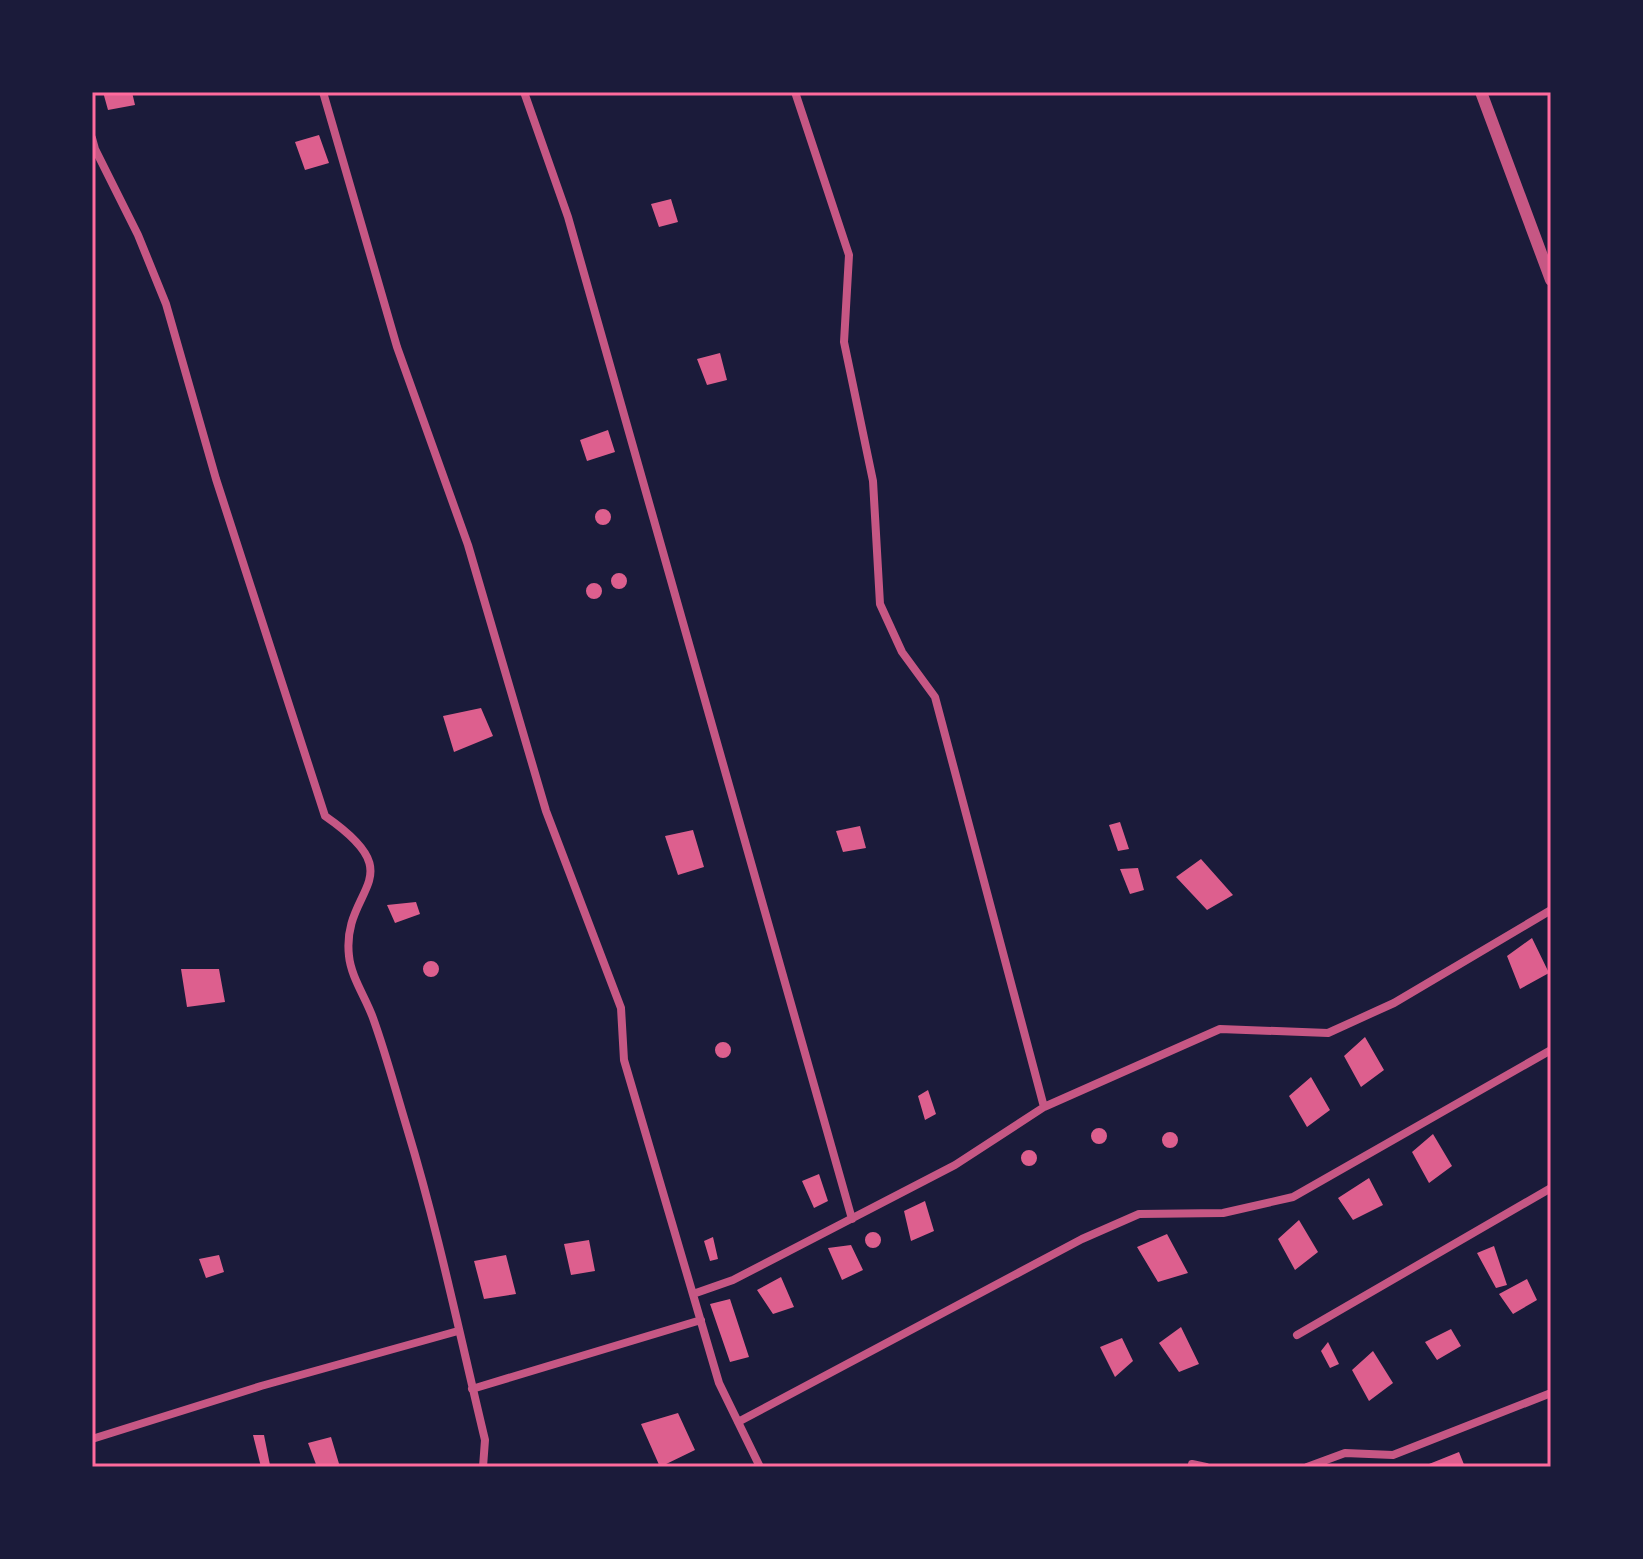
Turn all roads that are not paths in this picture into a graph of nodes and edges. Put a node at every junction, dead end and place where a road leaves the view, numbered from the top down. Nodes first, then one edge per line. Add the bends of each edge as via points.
1 (323, 92) edge
2 (524, 92) edge
3 (795, 92) edge
4 (1481, 92) edge
5 (92, 138) edge
6 (1551, 280) edge
7 (1551, 910) edge
8 (1551, 1050) edge
9 (1044, 1107) junction
10 (1551, 1188) edge
11 (852, 1219) junction
12 (693, 1294) junction
13 (701, 1320) junction
14 (458, 1331) junction
15 (1297, 1335) dead end
16 (472, 1389) junction
17 (1551, 1393) edge
18 (738, 1422) junction
19 (92, 1439) edge
20 (1192, 1464) dead end
21 (483, 1467) edge
22 (760, 1467) edge
23 (1206, 1467) edge
24 (1307, 1467) edge

1 - 12 street via 397,347 468,545 546,811 621,1008 624,1060
2 - 11 street via 568,217
3 - 9 street via 849,255 844,342 873,481 880,604 902,652 935,697
4 - 6 street
5 - 14 street via 166,304 216,479 325,816 351,834 368,857 371,877 349,935 349,959 374,1019 418,1164
7 - 9 street via 1394,1003 1328,1033 1220,1029
8 - 18 street via 1293,1197 1223,1213 1139,1214 1082,1239
9 - 11 street via 955,1165
10 - 15 street
11 - 12 street via 733,1280
12 - 13 street
13 - 16 street
13 - 18 street via 719,1383
14 - 16 street
14 - 19 street
16 - 21 street via 485,1440
17 - 24 street via 1393,1455 1345,1453
18 - 22 street
20 - 23 street

